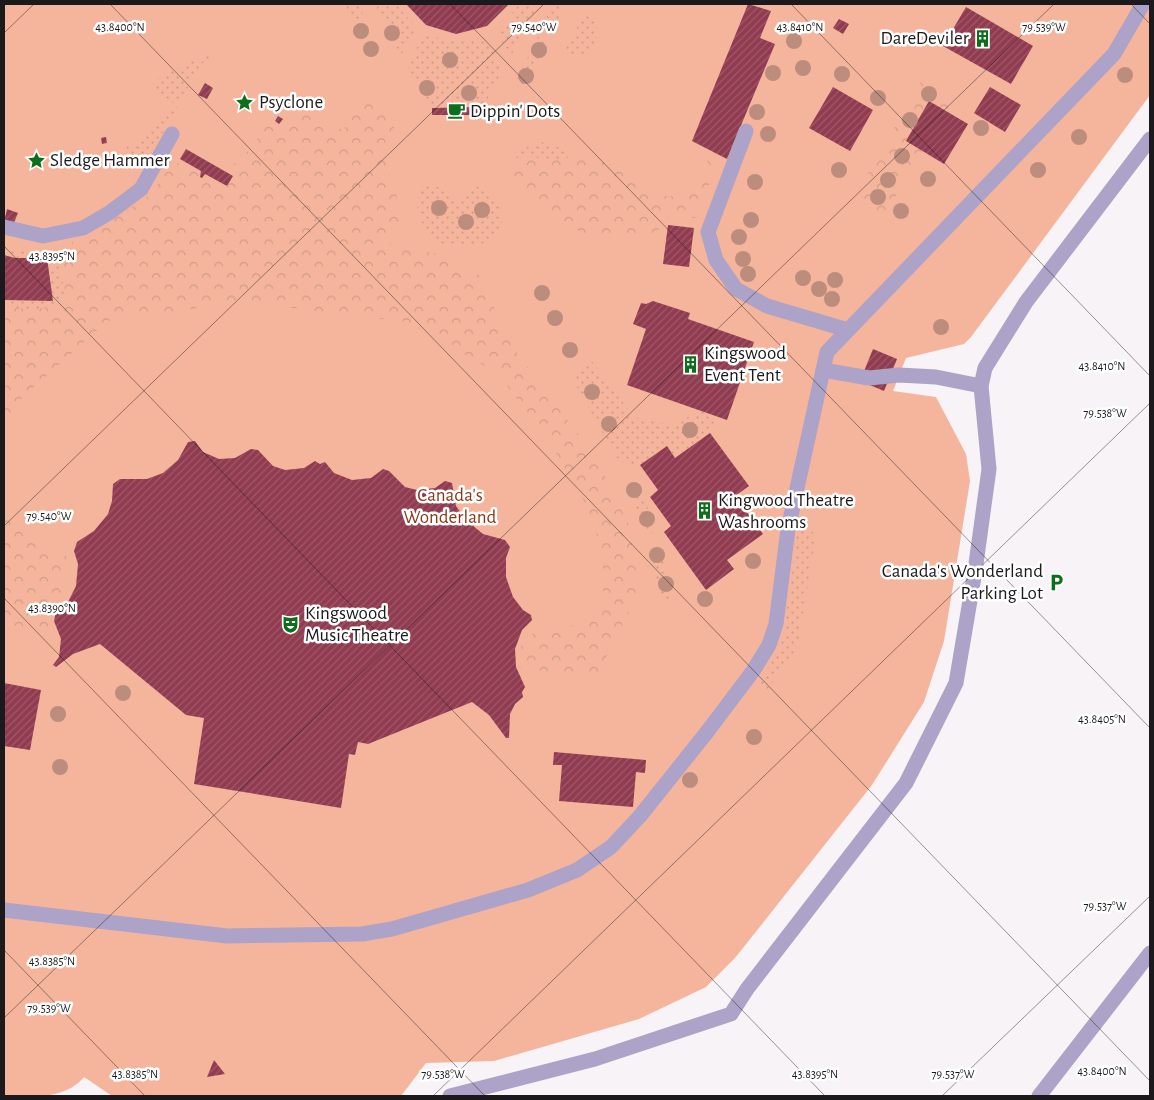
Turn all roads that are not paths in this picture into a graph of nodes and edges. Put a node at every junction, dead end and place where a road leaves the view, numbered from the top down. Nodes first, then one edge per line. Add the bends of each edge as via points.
1 (1142, 4) edge
2 (746, 131) dead end
3 (172, 134) dead end
4 (1150, 138) edge
5 (4, 227) edge
6 (848, 330) junction
7 (823, 370) junction
8 (982, 386) junction
9 (4, 910) edge
10 (1150, 953) edge
11 (450, 1096) edge
12 (1039, 1096) edge

1 - 6 lane via 1114,54
2 - 6 lane via 708,232 716,260 736,289 767,306
3 - 5 lane via 141,189 82,228 42,236
4 - 8 lane via 1026,302 985,368
6 - 7 lane via 827,352
7 - 8 lane via 869,378 899,375 936,377
7 - 9 lane via 788,529 776,624 769,646 753,672 640,816 595,859 528,890 392,929 362,934 227,936
8 - 11 lane via 989,469 956,683 906,783 746,990 731,1014 595,1059
10 - 12 lane

